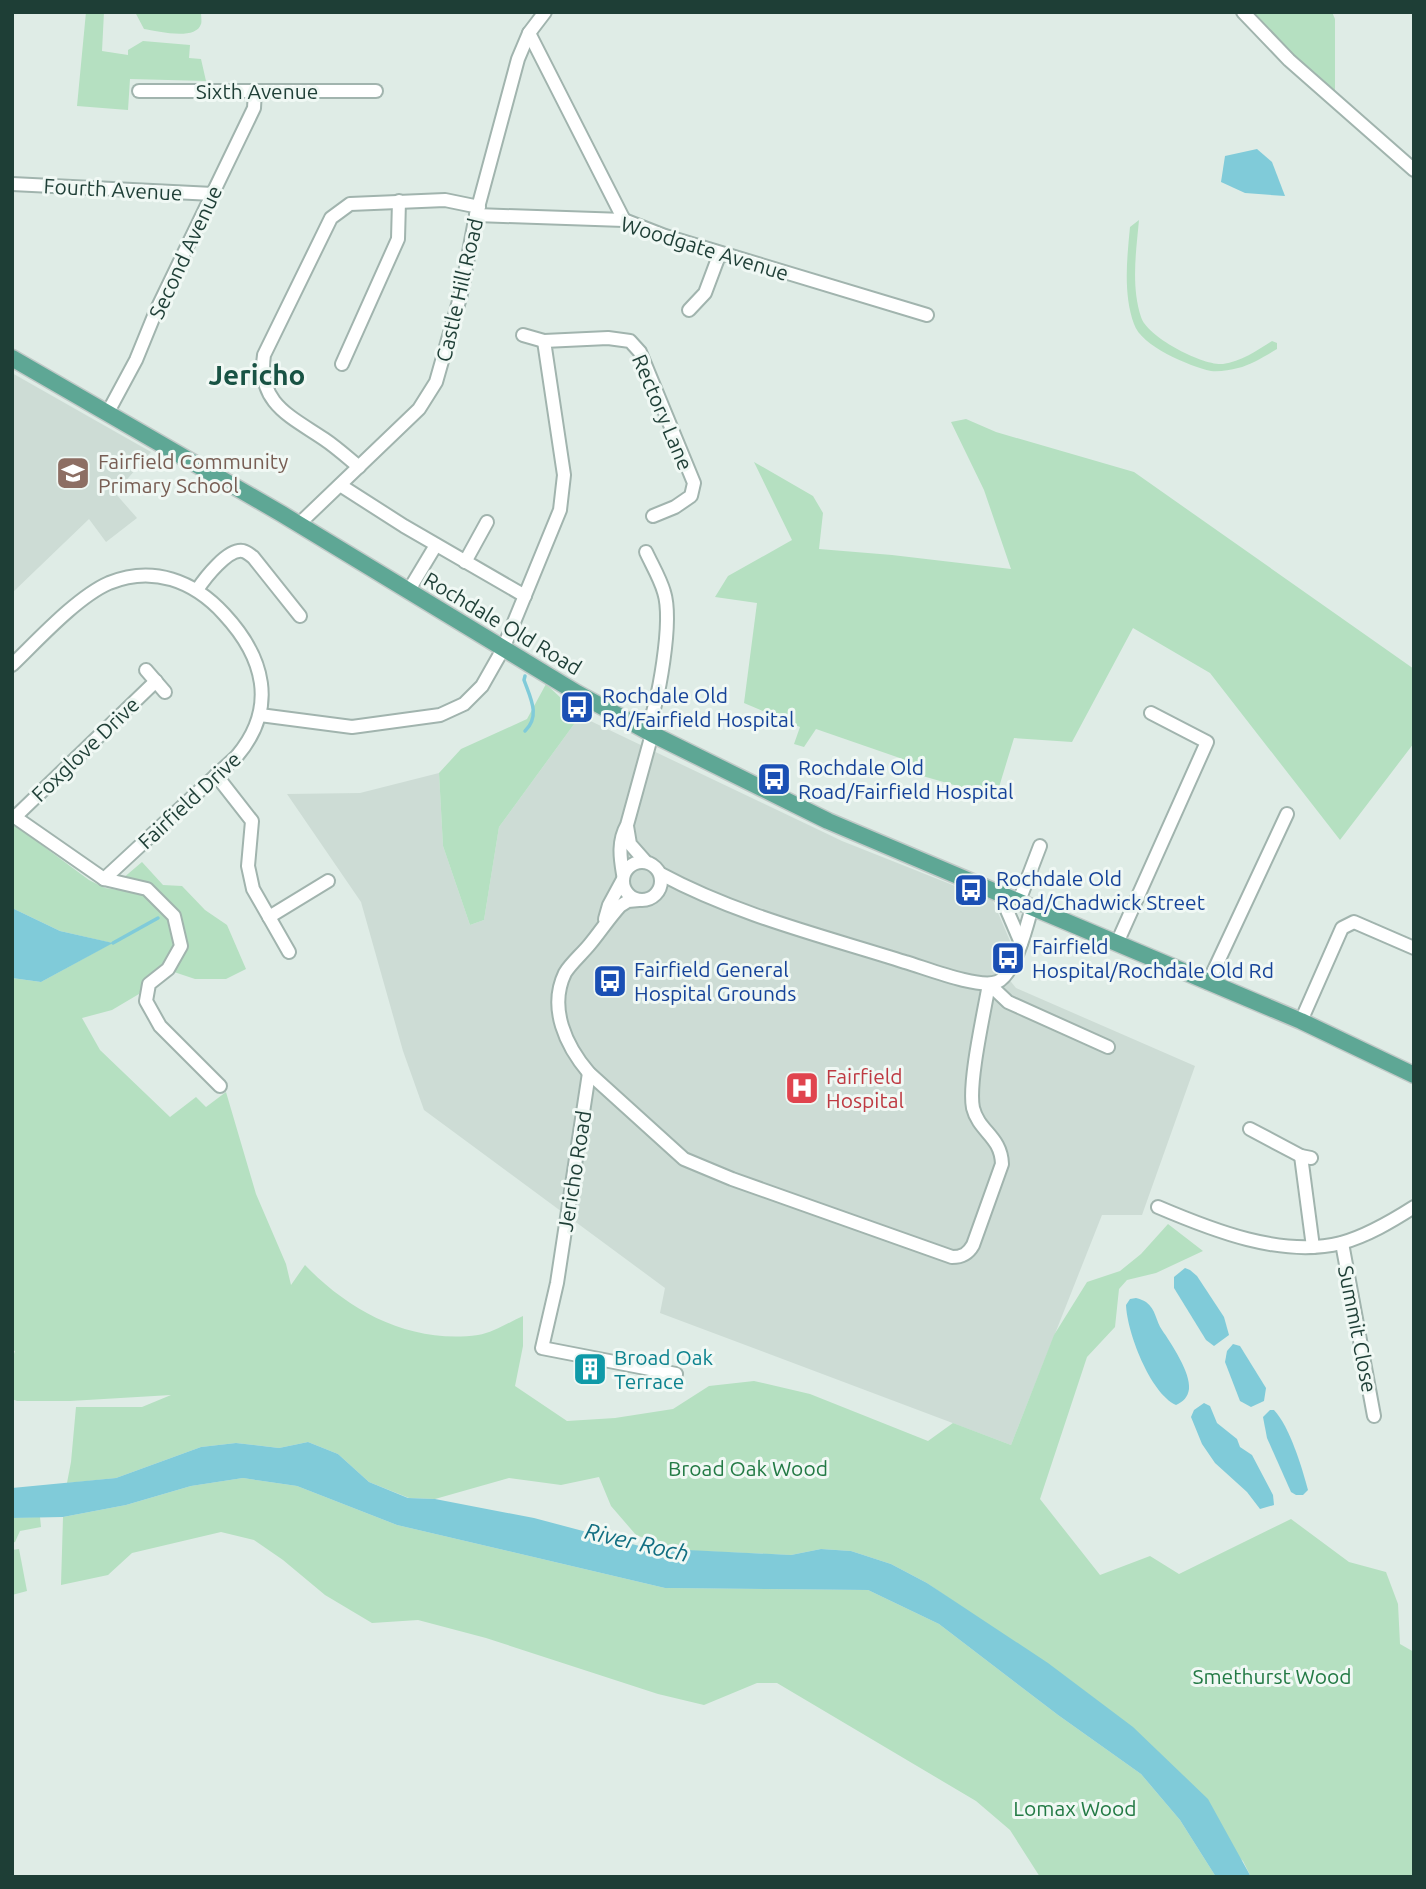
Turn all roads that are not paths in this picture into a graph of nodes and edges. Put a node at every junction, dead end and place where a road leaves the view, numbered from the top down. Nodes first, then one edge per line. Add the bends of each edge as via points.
1 (545, 12) edge
2 (1243, 12) edge
3 (529, 33) junction
4 (139, 91) dead end
5 (255, 91) junction
6 (376, 91) dead end
7 (1414, 170) edge
8 (12, 184) edge
9 (213, 194) junction
10 (399, 201) junction
11 (477, 211) junction
12 (624, 220) junction
13 (720, 253) junction
14 (689, 310) dead end
15 (927, 315) dead end
16 (523, 335) dead end
17 (544, 341) junction
18 (12, 358) edge
19 (342, 364) dead end
20 (108, 412) junction
21 (359, 467) junction
22 (340, 485) junction
23 (653, 516) dead end
24 (487, 522) dead end
25 (299, 524) junction
26 (436, 545) junction
27 (646, 552) dead end
28 (466, 562) junction
29 (197, 590) junction
30 (409, 590) junction
31 (525, 596) junction
32 (300, 616) dead end
33 (503, 649) junction
34 (12, 665) edge
35 (146, 670) dead end
36 (156, 681) junction
37 (165, 692) dead end
38 (1151, 713) dead end
39 (260, 715) junction
40 (649, 732) junction
41 (216, 775) junction
42 (1287, 814) dead end
43 (14, 816) edge
44 (627, 825) junction
45 (1040, 846) dead end
46 (645, 861) junction
47 (661, 874) junction
48 (623, 878) junction
49 (104, 879) junction
50 (328, 881) dead end
51 (1000, 894) junction
52 (639, 900) junction
53 (1026, 904) junction
54 (269, 917) junction
55 (599, 932) junction
56 (1020, 943) junction
57 (1117, 943) junction
58 (1414, 948) edge
59 (289, 952) dead end
60 (1208, 983) junction
61 (989, 984) junction
62 (1301, 1021) junction
63 (1108, 1046) dead end
64 (589, 1073) junction
65 (1414, 1075) edge
66 (220, 1086) dead end
67 (1250, 1129) dead end
68 (1158, 1207) dead end
69 (1414, 1207) edge
70 (1342, 1242) junction
71 (1313, 1247) junction
72 (676, 1374) dead end
73 (1374, 1416) dead end

1 - 3 street, Castle Hill Road
2 - 7 street via 1289,60
3 - 11 street, Castle Hill Road
3 - 12 street
4 - 5 street, Sixth Avenue
5 - 6 street, Sixth Avenue
5 - 9 street, Second Avenue via 254,108
8 - 9 street, Fourth Avenue
9 - 20 street, Second Avenue
10 - 11 street, Woodgate Avenue via 445,200
10 - 19 street via 398,239
10 - 21 street, Woodgate Avenue via 350,204 331,218 264,355 262,368 278,409
11 - 12 street, Woodgate Avenue
11 - 21 street, Castle Hill Road via 461,294 436,382 419,409
12 - 13 street, Woodgate Avenue
13 - 14 street via 705,293
13 - 15 street, Woodgate Avenue
16 - 17 street, Rectory Lane
17 - 23 street, Rectory Lane via 608,338 630,341 640,352 694,483 691,496
17 - 31 street via 564,474 560,510
18 - 20 main road, Rochdale Old Road
20 - 25 main road, Rochdale Old Road
21 - 22 street, Castle Hill Road
22 - 25 street, Castle Hill Road
22 - 26 street
24 - 28 street via 474,535
25 - 30 main road, Rochdale Old Road
26 - 28 street
26 - 30 street
27 - 40 street via 665,593 668,626
28 - 31 street
29 - 32 street via 230,553 243,551 253,557
29 - 34 street, Fairfield Drive via 153,575 110,583 93,592
29 - 39 street, Fairfield Drive via 212,601 252,650 261,676
30 - 33 main road, Rochdale Old Road
31 - 33 street
33 - 39 street via 482,686 464,704 440,715 352,727
33 - 40 main road, Rochdale Old Road
35 - 36 street
36 - 37 street
36 - 43 street, Foxglove Drive
38 - 57 street via 1207,742
39 - 41 street, Fairfield Drive via 248,743
40 - 44 street
40 - 51 main road, Rochdale Old Road via 828,821
41 - 49 street, Fairfield Drive
41 - 54 street via 252,821 248,866 253,888
42 - 60 street
43 - 49 street
44 - 46 street via 630,844
44 - 48 street via 620,844
45 - 53 street
46 - 47 street
46 - 48 street via 632,864
47 - 52 street via 658,892
47 - 61 street via 781,923
48 - 52 street via 627,894
48 - 55 street
49 - 66 street via 147,890 174,916 181,946 168,968 149,984 146,1001 160,1026
50 - 54 street
51 - 53 main road, Rochdale Old Road
51 - 56 street
52 - 55 street via 620,906
53 - 56 street
53 - 57 main road, Rochdale Old Road
54 - 59 street
55 - 64 street via 565,974 559,1002 564,1034
56 - 61 street via 1008,974
57 - 60 main road, Rochdale Old Road
58 - 62 street via 1354,922 1342,928
60 - 62 main road, Rochdale Old Road
61 - 63 street via 1008,1002
61 - 64 street via 972,1100 978,1121 1002,1140 1002,1164 973,1245 960,1256 952,1257 732,1179 684,1158
62 - 65 main road, Rochdale Old Road
64 - 72 street, Jericho Road via 557,1283 542,1348
67 - 71 street via 1306,1157
68 - 71 street via 1224,1233
69 - 70 street
70 - 71 street
70 - 73 street, Summit Close

